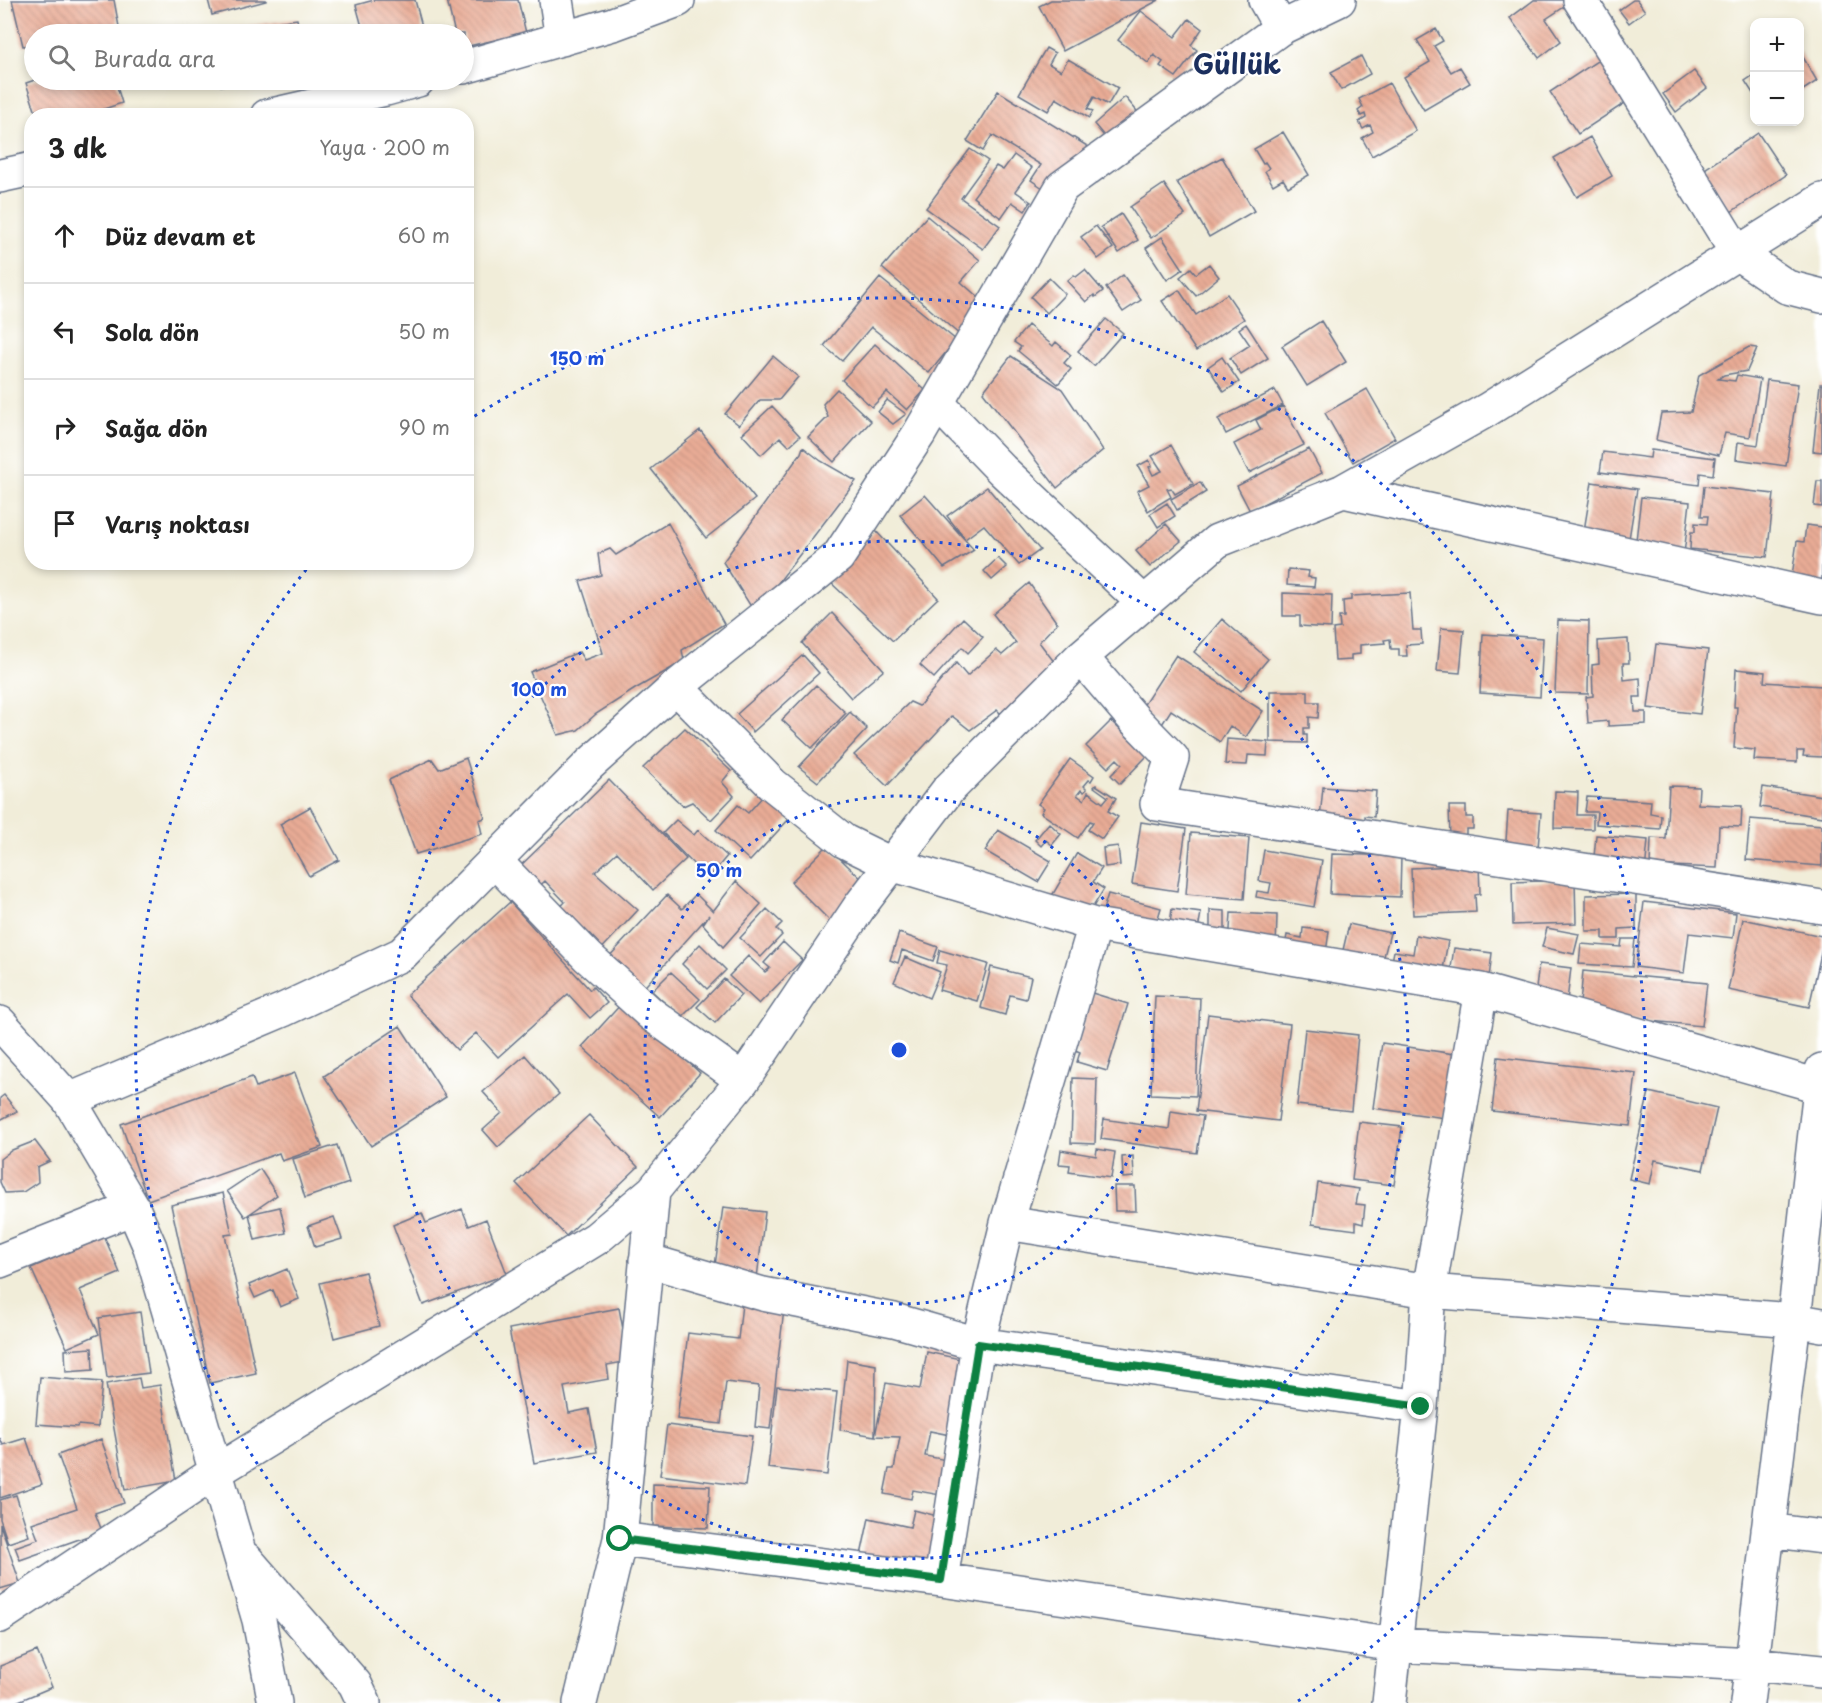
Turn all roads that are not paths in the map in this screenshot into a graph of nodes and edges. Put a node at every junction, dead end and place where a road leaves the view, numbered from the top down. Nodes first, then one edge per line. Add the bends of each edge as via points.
1 (556, 0) edge
2 (678, 0) edge
3 (1265, 0) edge
4 (1339, 0) edge
5 (1580, 0) edge
6 (1281, 28) junction
7 (562, 39) junction
8 (474, 64) edge
9 (382, 90) edge
10 (302, 108) edge
11 (24, 171) edge
12 (0, 176) edge
13 (1822, 200) edge
14 (1737, 253) junction
15 (1822, 296) edge
16 (937, 403) junction
17 (1343, 491) junction
18 (1822, 597) edge
19 (1144, 603) junction
20 (1081, 657) junction
21 (676, 687) junction
22 (494, 860) junction
23 (891, 864) junction
24 (1822, 907) edge
25 (1095, 925) junction
26 (1481, 990) junction
27 (0, 1023) edge
28 (743, 1080) junction
29 (1821, 1081) edge
30 (69, 1100) junction
31 (652, 1191) junction
32 (133, 1208) junction
33 (1007, 1223) junction
34 (646, 1260) junction
35 (0, 1261) edge
36 (1429, 1291) junction
37 (1808, 1323) edge
38 (978, 1344) junction
39 (1421, 1407) junction
40 (217, 1471) junction
41 (1768, 1530) junction
42 (1822, 1537) edge
43 (620, 1539) junction
44 (241, 1553) junction
45 (941, 1580) junction
46 (0, 1616) edge
47 (1396, 1646) junction
48 (1752, 1664) junction
49 (1822, 1671) edge
50 (275, 1703) edge
51 (364, 1703) edge
52 (580, 1703) edge
53 (1389, 1703) edge
54 (1747, 1703) edge

1 - 7 street
2 - 7 street
3 - 6 street
4 - 6 street
5 - 14 street
6 - 16 street via 1062,187
7 - 8 street
9 - 10 street
11 - 12 street
13 - 14 street
14 - 15 street via 1787,287
14 - 17 street via 1487,410
16 - 19 street via 1002,470
16 - 21 street via 838,557
17 - 18 street
17 - 19 street via 1217,541
19 - 20 street
20 - 23 street via 948,790
20 - 24 street via 1172,758 1157,804
21 - 22 street via 590,764
21 - 23 street via 772,784 844,841
22 - 28 street via 588,957 651,1014
22 - 30 street via 402,954 283,1010
23 - 25 street
23 - 28 street
25 - 26 street
25 - 33 street
26 - 29 street
26 - 36 street
27 - 30 street
28 - 31 street
29 - 37 street
30 - 32 street
31 - 34 street
31 - 40 street via 597,1238
32 - 35 street
32 - 40 street via 150,1247
33 - 36 street
33 - 38 street
34 - 38 street via 763,1294 894,1320
34 - 43 street
36 - 37 street
36 - 39 street
37 - 41 street
38 - 39 street
38 - 45 street
39 - 47 street
40 - 44 street
40 - 46 street
41 - 42 street
41 - 48 street
43 - 45 street
43 - 52 street
44 - 50 street
44 - 51 street via 355,1684
45 - 47 street
47 - 48 street
47 - 53 street
48 - 49 street
48 - 54 street

